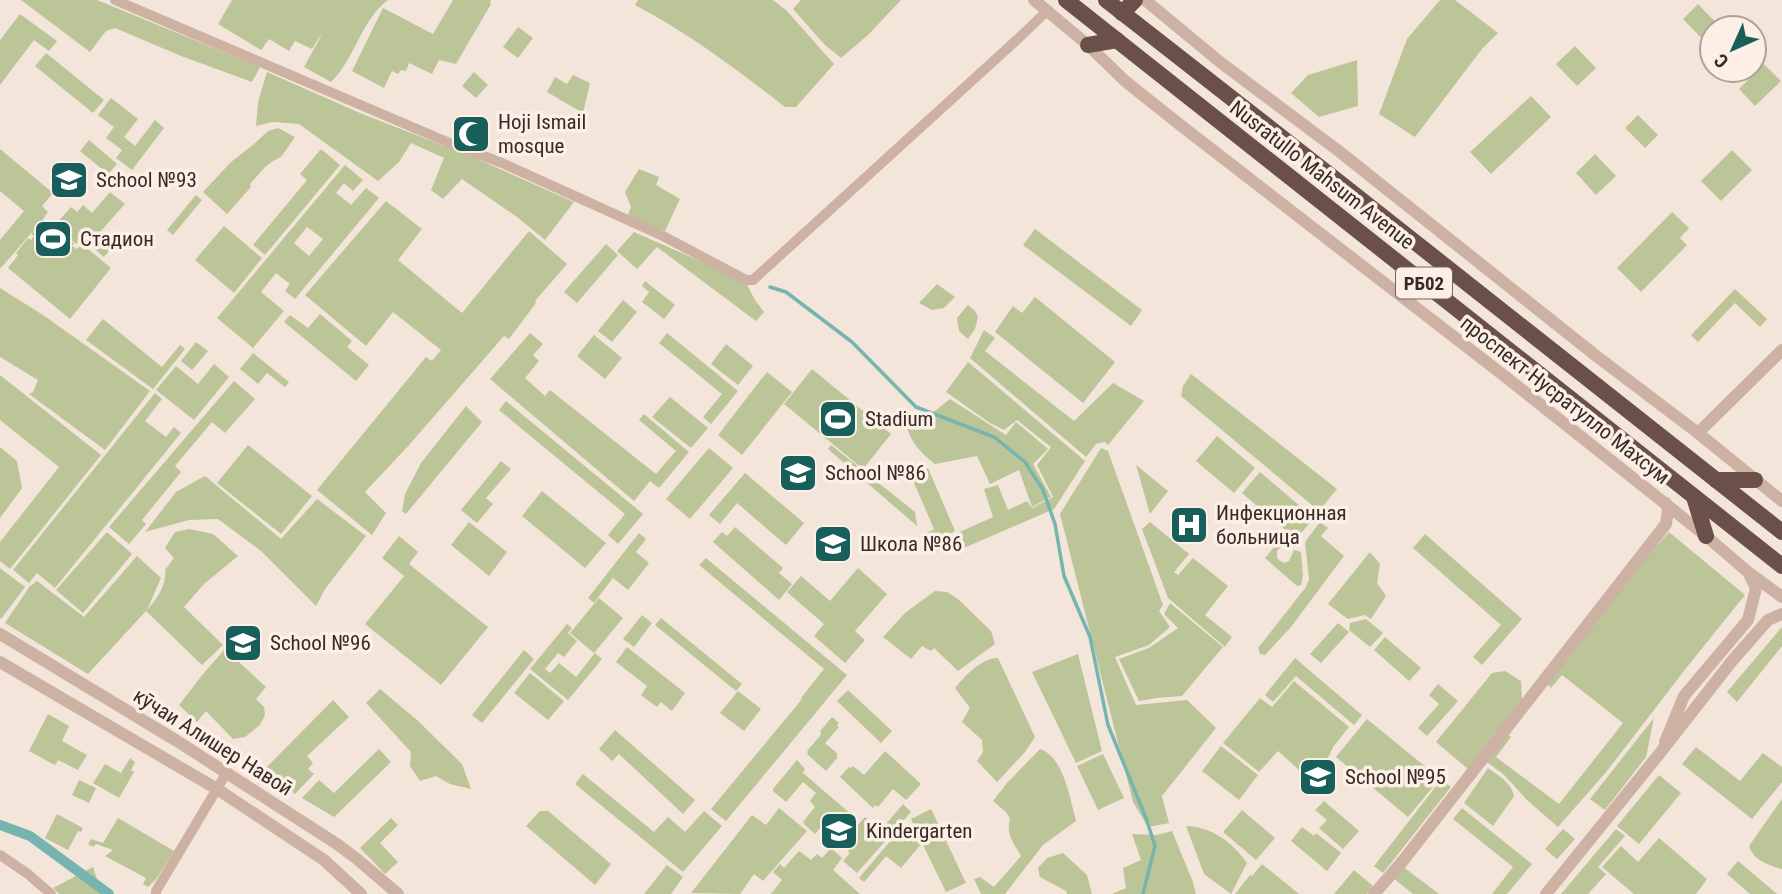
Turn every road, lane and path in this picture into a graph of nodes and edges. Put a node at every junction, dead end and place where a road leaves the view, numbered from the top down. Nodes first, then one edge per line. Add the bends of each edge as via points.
1 (115, 0) edge
2 (1034, 0) edge
3 (1066, 0) edge
4 (1106, 0) edge
5 (1135, 0) edge
6 (1145, 0) edge
7 (1048, 10) junction
8 (1122, 13) junction
9 (1116, 40) junction
10 (1088, 46) junction
11 (1532, 334) junction
12 (1782, 350) edge
13 (1515, 355) junction
14 (1698, 433) junction
15 (1716, 480) junction
16 (1755, 480) junction
17 (1695, 497) junction
18 (1782, 501) edge
19 (1666, 503) junction
20 (1782, 532) edge
21 (1706, 536) junction
22 (1782, 566) edge
23 (1748, 572) junction
24 (1782, 597) edge
25 (1782, 614) edge
26 (0, 634) edge
27 (0, 663) edge
28 (177, 740) junction
29 (1660, 753) junction
30 (166, 759) junction
31 (227, 772) junction
32 (217, 789) junction
33 (0, 855) edge
34 (51, 894) edge
35 (156, 894) edge
36 (361, 894) edge
37 (398, 894) edge
38 (1374, 894) edge
39 (1546, 894) edge

1 - 7 street via 512,168 663,236 746,280 753,280
2 - 7 street, проспект Нусратулло Махсум
3 - 9 highway, Nusratullo Mahsum Avenue / РБ02
4 - 8 highway, Nusratullo Mahsum Avenue / РБ02
5 - 8 highway
6 - 14 street
7 - 10 street, проспект Нусратулло Махсум
8 - 11 highway, Nusratullo Mahsum Avenue / РБ02
9 - 10 highway
9 - 13 highway, Nusratullo Mahsum Avenue / РБ02
10 - 19 street, проспект Нусратулло Махсум via 1179,124
11 - 13 highway
11 - 15 highway, Nusratullo Mahsum Avenue / РБ02
12 - 14 street
13 - 17 highway, Nusratullo Mahsum Avenue / РБ02
14 - 16 street
15 - 16 highway
15 - 20 highway, Nusratullo Mahsum Avenue / РБ02
16 - 18 street
17 - 21 highway
17 - 22 highway, Nusratullo Mahsum Avenue / РБ02
19 - 21 street
19 - 38 street, проспект Нусратулло Махсум via 1666,524
21 - 23 street
23 - 24 street
23 - 29 street via 1756,588 1748,620 1685,696
25 - 29 street via 1768,620 1732,661
26 - 28 street, кӯчаи Алишер Навоӣ
27 - 30 street
28 - 30 street
28 - 31 street, кӯчаи Алишер Навоӣ
29 - 39 street
30 - 32 street
31 - 32 street
31 - 37 street, кӯчаи Алишер Навоӣ via 337,844
32 - 35 street
32 - 36 street via 324,860
33 - 34 street

